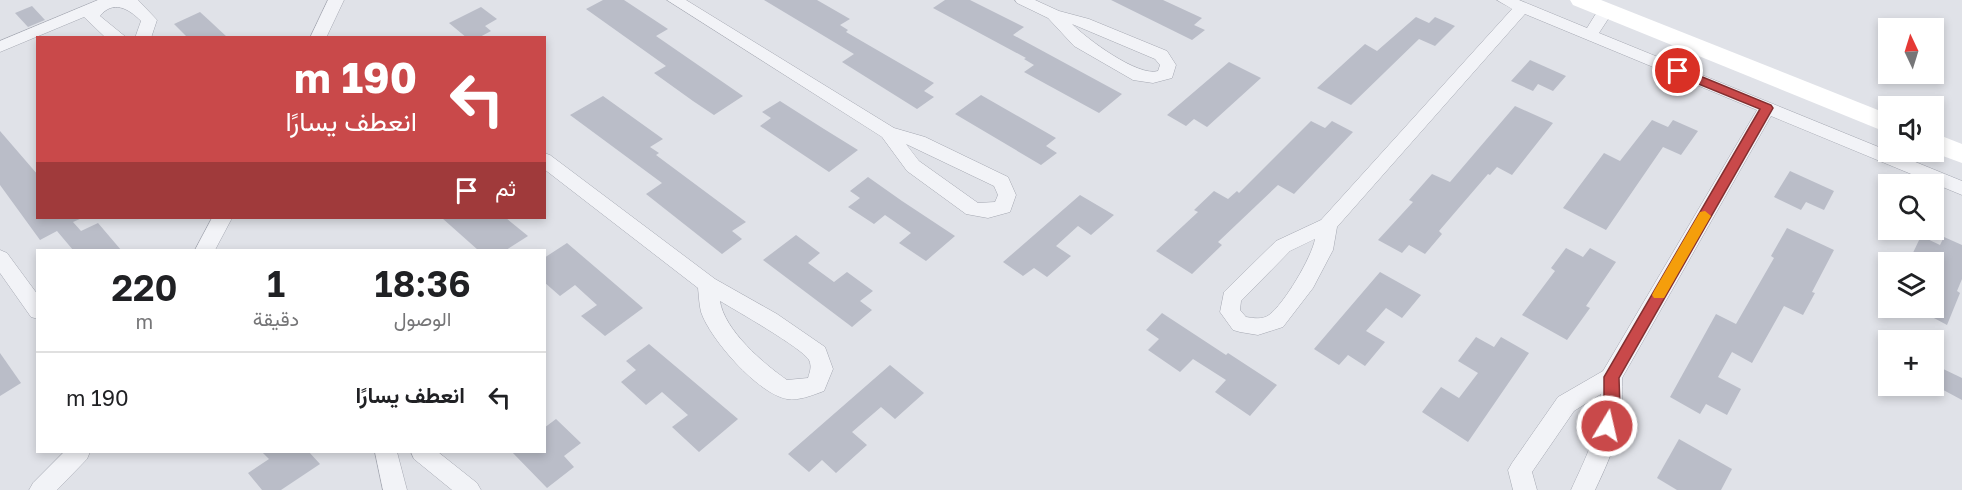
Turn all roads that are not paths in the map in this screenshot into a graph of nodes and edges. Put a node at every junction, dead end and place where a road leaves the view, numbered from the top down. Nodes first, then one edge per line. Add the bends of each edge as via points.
1 (336, 0) edge
2 (675, 0) edge
3 (1023, 0) edge
4 (1505, 0) edge
5 (1581, 0) edge
6 (113, 1) edge
7 (1613, 5) edge
8 (1522, 7) junction
9 (1054, 15) junction
10 (1590, 35) junction
11 (115, 36) edge
12 (144, 36) edge
13 (319, 36) edge
14 (0, 47) edge
15 (1858, 103) junction
16 (1878, 105) edge
17 (1767, 108) junction
18 (1878, 117) edge
19 (1944, 128) edge
20 (888, 133) junction
21 (1962, 135) edge
22 (1944, 146) edge
23 (1962, 154) edge
24 (546, 161) edge
25 (1962, 188) edge
26 (221, 219) edge
27 (1328, 225) junction
28 (206, 249) edge
29 (0, 258) edge
30 (708, 285) junction
31 (36, 308) edge
32 (1611, 377) junction
33 (78, 453) edge
34 (386, 453) edge
35 (423, 453) edge
36 (41, 490) edge
37 (395, 490) edge
38 (469, 490) edge
39 (1525, 490) edge
40 (1583, 490) edge

1 - 13 street
2 - 20 street
3 - 9 street
4 - 8 street
5 - 7 main road
6 - 11 street via 92,17
6 - 12 street via 130,1 149,20
6 - 14 street
7 - 10 street
7 - 15 main road
8 - 10 street
8 - 27 street
9 - 9 street via 1080,42 1139,76 1153,78 1166,74 1168,65 1161,55 1083,22
10 - 17 street
15 - 16 main road
15 - 18 main road
17 - 25 street
17 - 32 street
19 - 21 main road
20 - 20 street via 913,166 973,209 1003,207 1007,195 1001,182 919,141
22 - 23 main road
24 - 30 street
26 - 28 street
27 - 27 street via 1283,246 1231,298 1230,312 1240,324 1258,327 1276,321 1306,282 1323,250
29 - 31 street
30 - 30 street via 711,312 720,330 738,350 781,387 798,390 816,385 822,369 817,353 770,320
32 - 39 street via 1566,404 1520,470
32 - 40 street via 1612,409 1602,450
33 - 36 street
34 - 37 street
35 - 38 street

